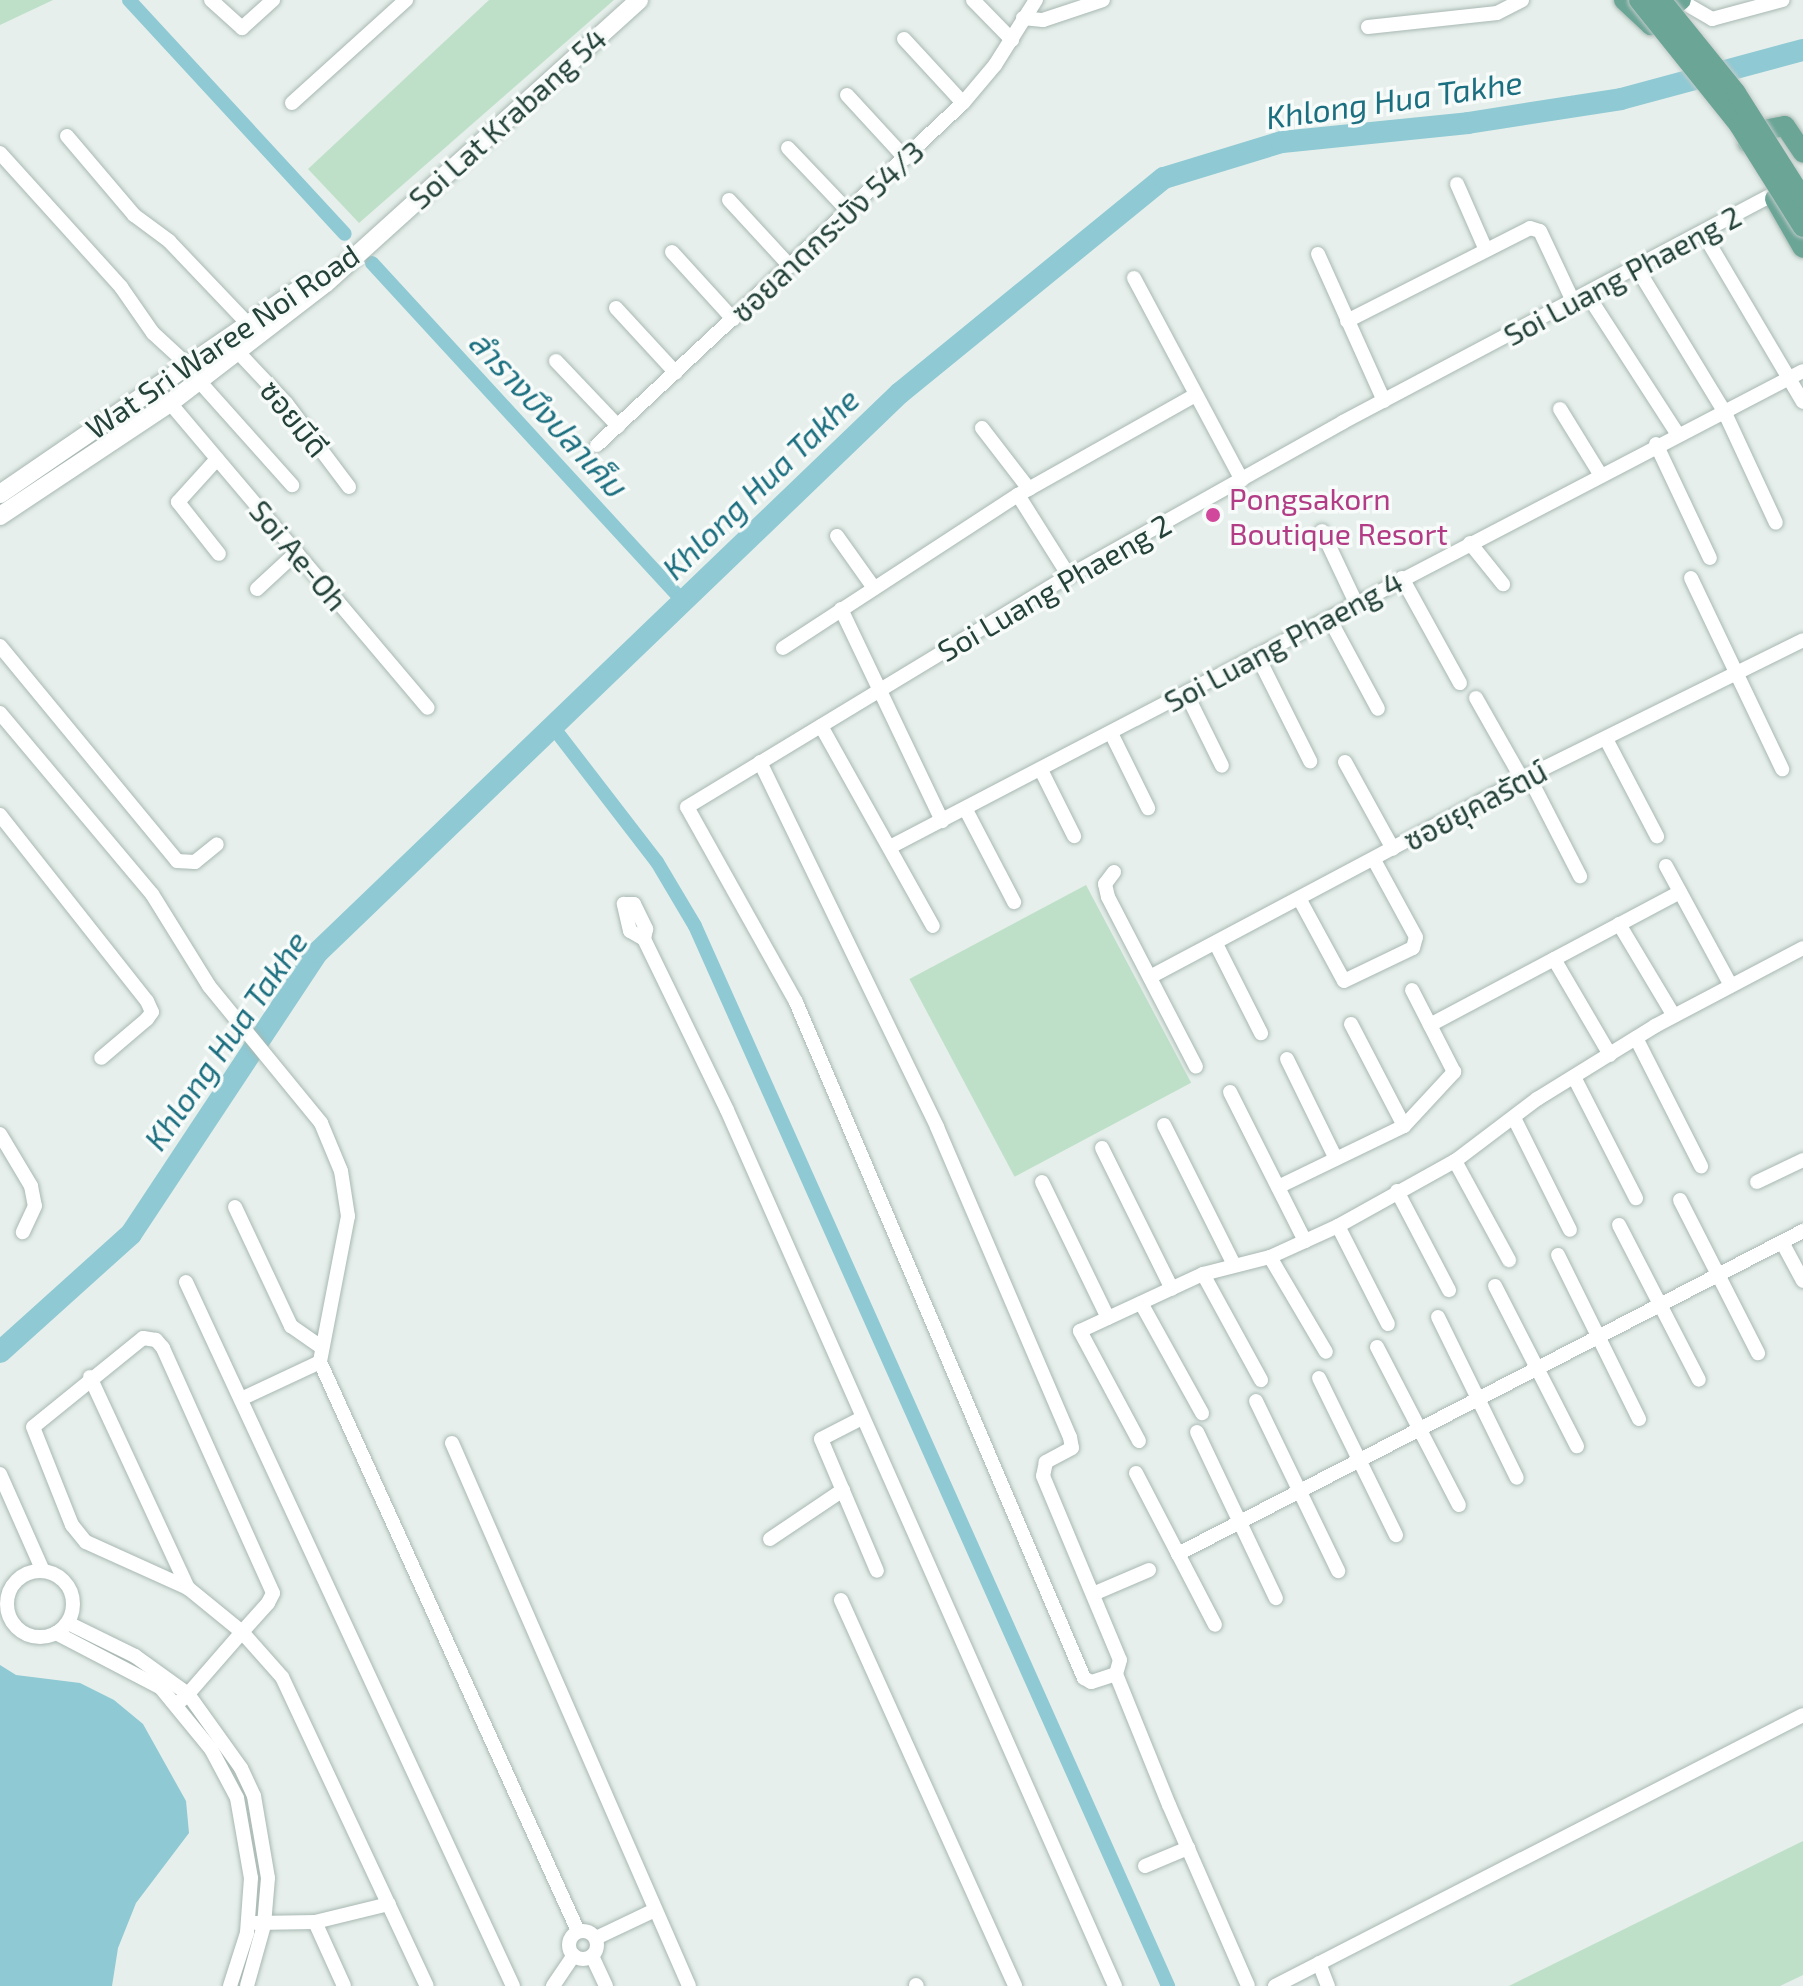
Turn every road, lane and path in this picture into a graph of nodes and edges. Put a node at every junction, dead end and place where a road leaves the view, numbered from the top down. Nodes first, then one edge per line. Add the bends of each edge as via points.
1 (211, 0) edge
2 (273, 0) edge
3 (406, 0) edge
4 (639, 0) edge
5 (973, 0) edge
6 (1036, 0) edge
7 (1103, 0) edge
8 (1522, 0) edge
9 (1624, 0) edge
10 (1639, 0) edge
11 (1650, 0) edge
12 (1661, 0) edge
13 (1669, 0) edge
14 (1681, 0) edge
15 (1783, 0) edge
16 (1023, 18) junction
17 (1368, 27) dead end
18 (904, 39) dead end
19 (1012, 40) junction
20 (847, 95) dead end
21 (292, 103) dead end
22 (963, 103) junction
23 (67, 136) dead end
24 (788, 148) dead end
25 (0, 153) edge
26 (1803, 153) edge
27 (905, 158) junction
28 (1803, 183) edge
29 (1457, 184) dead end
30 (1772, 195) junction
31 (1803, 199) edge
32 (729, 200) dead end
33 (1803, 209) edge
34 (848, 211) junction
35 (1803, 227) edge
36 (1703, 233) junction
37 (375, 237) junction
38 (1803, 248) edge
39 (1486, 250) junction
40 (672, 252) dead end
41 (1318, 254) dead end
42 (790, 266) junction
43 (1637, 268) junction
44 (1134, 278) dead end
45 (1580, 298) junction
46 (616, 308) dead end
47 (733, 319) junction
48 (1347, 321) junction
49 (249, 325) junction
50 (238, 352) junction
51 (556, 361) dead end
52 (676, 373) junction
53 (1797, 373) edge
54 (195, 374) junction
55 (1194, 396) junction
56 (1384, 401) junction
57 (1803, 402) edge
58 (170, 403) junction
59 (1560, 409) dead end
60 (1724, 411) junction
61 (618, 426) junction
62 (982, 428) dead end
63 (1677, 433) junction
64 (1656, 444) junction
65 (597, 445) dead end
66 (217, 459) junction
67 (1600, 474) junction
68 (1242, 480) junction
69 (292, 485) dead end
70 (349, 487) dead end
71 (1023, 492) junction
72 (0, 494) edge
73 (0, 516) edge
74 (1776, 523) dead end
75 (1322, 531) dead end
76 (837, 536) dead end
77 (1470, 543) junction
78 (297, 552) junction
79 (219, 554) dead end
80 (1710, 558) dead end
81 (1069, 576) junction
82 (1402, 578) junction
83 (1691, 578) dead end
84 (1503, 584) dead end
85 (874, 588) junction
86 (257, 589) dead end
87 (1356, 603) junction
88 (841, 609) junction
89 (1329, 618) junction
90 (1803, 640) edge
91 (0, 646) edge
92 (783, 648) dead end
93 (1257, 655) junction
94 (1734, 675) junction
95 (1460, 683) dead end
96 (883, 688) junction
97 (1186, 693) junction
98 (1476, 698) dead end
99 (428, 708) dead end
100 (1378, 709) dead end
101 (0, 713) edge
102 (821, 726) junction
103 (1111, 733) junction
104 (1606, 739) junction
105 (1310, 761) dead end
106 (760, 762) junction
107 (1345, 762) dead end
108 (1222, 766) dead end
109 (1782, 769) dead end
110 (1041, 770) junction
111 (1525, 777) junction
112 (1148, 808) dead end
113 (966, 810) junction
114 (0, 815) edge
115 (942, 821) junction
116 (1074, 836) dead end
117 (1657, 836) dead end
118 (217, 844) dead end
119 (892, 846) junction
120 (1393, 849) junction
121 (1374, 860) junction
122 (1666, 866) dead end
123 (1114, 872) dead end
124 (1580, 876) dead end
125 (1680, 892) junction
126 (1300, 900) junction
127 (1014, 902) dead end
128 (1619, 924) junction
129 (933, 926) dead end
130 (644, 939) dead end
131 (1216, 944) junction
132 (1803, 948) edge
133 (1554, 959) junction
134 (1150, 977) junction
135 (1730, 984) junction
136 (1412, 990) dead end
137 (1674, 1016) junction
138 (1351, 1024) dead end
139 (1430, 1025) junction
140 (1261, 1033) dead end
141 (1636, 1038) junction
142 (1610, 1055) junction
143 (101, 1058) dead end
144 (1287, 1059) dead end
145 (1196, 1067) dead end
146 (1575, 1079) junction
147 (1230, 1092) dead end
148 (1514, 1118) junction
149 (1164, 1125) dead end
150 (1404, 1126) junction
151 (0, 1134) edge
152 (1102, 1148) dead end
153 (1336, 1159) junction
154 (1803, 1160) edge
155 (1455, 1161) junction
156 (1701, 1166) dead end
157 (1042, 1182) dead end
158 (1757, 1182) dead end
159 (1278, 1187) junction
160 (1397, 1191) junction
161 (1636, 1198) dead end
162 (1680, 1200) dead end
163 (235, 1207) dead end
164 (1619, 1225) dead end
165 (1338, 1226) junction
166 (1570, 1230) dead end
167 (1803, 1231) edge
168 (23, 1232) dead end
169 (1305, 1241) junction
170 (1782, 1242) junction
171 (1558, 1255) dead end
172 (1270, 1257) junction
173 (1509, 1260) dead end
174 (1233, 1263) junction
175 (1203, 1274) junction
176 (1718, 1275) junction
177 (1803, 1281) edge
178 (186, 1282) dead end
179 (1495, 1286) dead end
180 (1172, 1289) junction
181 (1449, 1290) dead end
182 (1141, 1303) junction
183 (1660, 1305) junction
184 (1438, 1317) dead end
185 (1108, 1318) junction
186 (1388, 1324) dead end
187 (1598, 1336) junction
188 (320, 1346) junction
189 (1377, 1347) dead end
190 (1326, 1352) dead end
191 (1758, 1353) dead end
192 (320, 1362) junction
193 (1537, 1368) junction
194 (90, 1377) junction
195 (1319, 1378) dead end
196 (1261, 1380) dead end
197 (1699, 1380) dead end
198 (241, 1399) junction
199 (1478, 1399) junction
200 (1256, 1401) dead end
201 (1202, 1413) dead end
202 (862, 1418) junction
203 (1639, 1419) dead end
204 (1419, 1429) junction
205 (1197, 1432) dead end
206 (1139, 1441) dead end
207 (452, 1443) dead end
208 (1577, 1446) dead end
209 (1359, 1460) junction
210 (1136, 1473) dead end
211 (0, 1474) edge
212 (1517, 1478) dead end
213 (843, 1490) junction
214 (1300, 1491) junction
215 (1459, 1505) dead end
216 (1240, 1522) junction
217 (1396, 1535) dead end
218 (770, 1539) dead end
219 (1178, 1554) junction
220 (1149, 1570) dead end
221 (43, 1571) junction
222 (877, 1571) dead end
223 (1338, 1571) dead end
224 (188, 1588) junction
225 (1093, 1594) junction
226 (1276, 1598) dead end
227 (841, 1600) dead end
228 (1215, 1625) dead end
229 (62, 1628) junction
230 (242, 1632) junction
231 (1116, 1674) junction
232 (183, 1699) junction
233 (1803, 1715) edge
234 (1188, 1848) junction
235 (1145, 1866) dead end
236 (389, 1904) junction
237 (655, 1910) junction
238 (248, 1921) junction
239 (315, 1922) junction
240 (264, 1925) junction
241 (578, 1931) junction
242 (596, 1938) junction
243 (574, 1955) junction
244 (592, 1956) junction
245 (1319, 1963) junction
246 (250, 1979) edge
247 (230, 1986) edge
248 (262, 1986) edge
249 (344, 1986) edge
250 (427, 1986) edge
251 (513, 1986) edge
252 (553, 1986) edge
253 (606, 1986) edge
254 (689, 1986) edge
255 (1015, 1986) edge
256 (1115, 1986) edge
257 (1248, 1986) edge
258 (1275, 1986) edge
259 (1328, 1986) edge

1 - 2 street via 236,26 244,27
3 - 21 street
4 - 37 main road, Soi Lat Krabang 54
5 - 19 street
6 - 16 street, ซอยลาดกระบัง 54/3
7 - 16 street via 1043,20
8 - 17 street via 1497,13
9 - 14 main road via 1651,25
10 - 35 main road, bridge via 1739,125
11 - 33 main road, bridge via 1704,65
12 - 31 main road, bridge via 1736,93
13 - 28 main road, bridge via 1758,113
14 - 15 street via 1712,19
16 - 19 street, ซอยลาดกระบัง 54/3
18 - 22 street
19 - 22 street, ซอยลาดกระบัง 54/3
20 - 27 street
22 - 27 street, ซอยลาดกระบัง 54/3
23 - 49 street via 134,215 169,241
24 - 34 street
25 - 54 street via 121,287 153,333
26 - 30 main road via 1785,126 1749,140 1746,150
27 - 34 street, ซอยลาดกระบัง 54/3
29 - 39 street
30 - 36 street, Soi Luang Phaeng 2
30 - 38 main road
32 - 42 street
34 - 42 street, ซอยลาดกระบัง 54/3
36 - 43 street, Soi Luang Phaeng 2
36 - 53 street
37 - 49 main road, Wat Sri Waree Noi Road
37 - 50 main road, Wat Sri Waree Noi Road
39 - 45 street via 1536,229
39 - 48 street
40 - 47 street
41 - 48 street
42 - 47 street, ซอยลาดกระบัง 54/3
43 - 45 street, Soi Luang Phaeng 2
43 - 60 street
44 - 55 street
45 - 56 street, Soi Luang Phaeng 2
45 - 63 street
46 - 52 street
47 - 52 street, ซอยลาดกระบัง 54/3
48 - 56 street
49 - 54 main road, Wat Sri Waree Noi Road
50 - 54 main road, Wat Sri Waree Noi Road
50 - 70 street, ซอยมีดี via 286,403
51 - 61 street
52 - 61 street, ซอยลาดกระบัง 54/3
53 - 57 street
53 - 60 street, Soi Luang Phaeng 4
54 - 58 main road, Wat Sri Waree Noi Road
54 - 69 street
54 - 72 main road, Wat Sri Waree Noi Road
55 - 68 street
55 - 71 street
56 - 68 street, Soi Luang Phaeng 2
58 - 66 street, Soi Ae-Oh
58 - 73 main road, Wat Sri Waree Noi Road
59 - 67 street
60 - 63 street, Soi Luang Phaeng 4
60 - 74 street
61 - 65 street, ซอยลาดกระบัง 54/3
62 - 71 street
63 - 64 street, Soi Luang Phaeng 4
64 - 67 street, Soi Luang Phaeng 4
64 - 80 street
66 - 78 street, Soi Ae-Oh
66 - 79 street via 178,502
67 - 77 street, Soi Luang Phaeng 4
68 - 81 street, Soi Luang Phaeng 2
71 - 81 street
71 - 85 street
75 - 87 street
76 - 85 street
77 - 82 street, Soi Luang Phaeng 4
77 - 84 street
78 - 86 street
78 - 99 street, Soi Ae-Oh
81 - 96 street, Soi Luang Phaeng 2
82 - 87 street, Soi Luang Phaeng 4
82 - 95 street
83 - 94 street
85 - 88 street
87 - 89 street, Soi Luang Phaeng 4
88 - 92 street
88 - 96 street
89 - 93 street, Soi Luang Phaeng 4
89 - 100 street
90 - 94 street, ซอยยุคลรัตน์
91 - 118 street via 177,861 195,862
93 - 97 street, Soi Luang Phaeng 4
93 - 105 street
94 - 104 street, ซอยยุคลรัตน์
94 - 109 street
96 - 102 street, Soi Luang Phaeng 2
96 - 115 street
97 - 103 street, Soi Luang Phaeng 4
97 - 108 street
98 - 111 street
101 - 188 street via 152,894 209,986 321,1123 341,1171 348,1216
102 - 106 street, Soi Luang Phaeng 2
102 - 119 street
103 - 110 street, Soi Luang Phaeng 4
103 - 112 street
104 - 111 street, ซอยยุคลรัตน์
104 - 117 street
106 - 225 street via 943,1140 1070,1437 1072,1448 1042,1469
106 - 231 street, Soi Luang Phaeng 2 via 693,800 687,812 796,1002 1080,1672 1091,1682
107 - 120 street
110 - 113 street, Soi Luang Phaeng 4
110 - 116 street
111 - 120 street, ซอยยุคลรัตน์
111 - 124 street
113 - 115 street, Soi Luang Phaeng 4
113 - 127 street
114 - 143 street via 152,1012
115 - 119 street, Soi Luang Phaeng 4
119 - 129 street
120 - 121 street, ซอยยุคลรัตน์
121 - 126 street, ซอยยุคลรัตน์
121 - 126 street via 1416,937 1413,948 1344,981
122 - 125 street
123 - 134 street via 1105,889
125 - 128 street
125 - 135 street
126 - 131 street, ซอยยุคลรัตน์
128 - 133 street
128 - 137 street
130 - 202 street via 727,1110
131 - 134 street, ซอยยุคลรัตน์
131 - 140 street
132 - 135 street
133 - 139 street
133 - 142 street
134 - 145 street
135 - 137 street
136 - 139 street
137 - 141 street
138 - 150 street
139 - 150 street via 1454,1072
141 - 142 street
141 - 156 street
142 - 146 street
144 - 153 street
146 - 148 street
146 - 161 street
147 - 159 street
148 - 155 street
148 - 166 street
149 - 174 street
150 - 153 street
151 - 168 street via 31,1186 35,1206
152 - 180 street
153 - 159 street
154 - 158 street
155 - 160 street
155 - 173 street
157 - 185 street
159 - 169 street
160 - 165 street
160 - 181 street
162 - 176 street
163 - 188 street via 291,1326
164 - 183 street
165 - 169 street
165 - 186 street
167 - 170 street
169 - 172 street
170 - 176 street
170 - 177 street
171 - 187 street
172 - 174 street
172 - 190 street
174 - 175 street
175 - 180 street
175 - 196 street
176 - 183 street
176 - 191 street
178 - 198 street
179 - 193 street
180 - 182 street
182 - 185 street
182 - 201 street
183 - 187 street
183 - 197 street
184 - 199 street
185 - 206 street via 1080,1331
187 - 193 street
187 - 203 street
188 - 192 street
189 - 204 street
192 - 198 street
192 - 241 street
193 - 199 street
193 - 208 street
194 - 224 street
194 - 224 street via 33,1427 72,1525 86,1542
194 - 230 street via 134,1341 156,1340 163,1348 273,1593
195 - 209 street
198 - 251 street
199 - 204 street
199 - 212 street
200 - 214 street
202 - 213 street via 821,1436
202 - 256 street
204 - 209 street
204 - 215 street
205 - 216 street
207 - 237 street
209 - 214 street
209 - 217 street
210 - 219 street
211 - 221 street
213 - 218 street
213 - 222 street
214 - 216 street
214 - 223 street
216 - 219 street
216 - 226 street
219 - 228 street
220 - 225 street
221 - 229 street via 71,1590 73,1613
221 - 229 street via 14,1584 10,1616 35,1637
224 - 230 street
225 - 231 street via 1120,1660
227 - 255 street
229 - 232 street via 135,1656
230 - 232 street
230 - 236 street via 291,1693
231 - 234 street
232 - 238 street via 237,1798 248,1842
232 - 240 street via 241,1768 254,1796 268,1878
233 - 245 street
234 - 235 street
234 - 257 street
236 - 239 street
236 - 250 street
237 - 242 street
237 - 254 street
238 - 240 street
238 - 247 street
239 - 240 street
239 - 249 street
240 - 246 street
241 - 242 street
241 - 243 street via 569,1942
242 - 244 street
243 - 244 street
243 - 252 street
244 - 253 street
245 - 258 street
245 - 259 street
246 - 248 street

